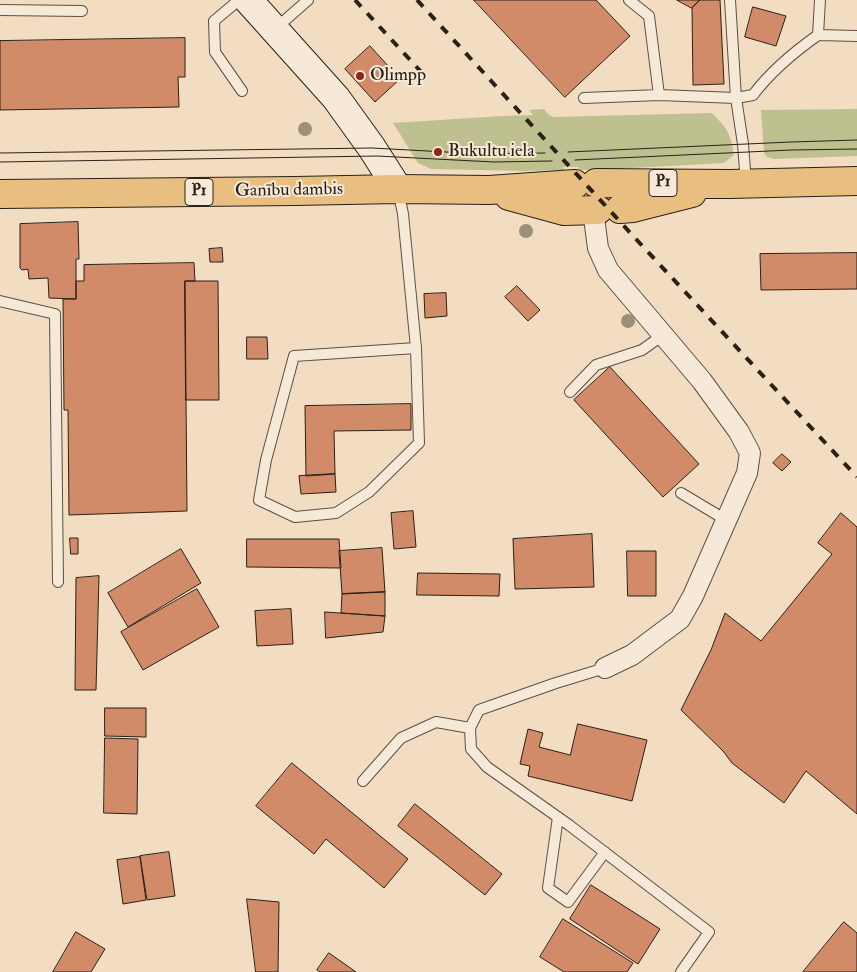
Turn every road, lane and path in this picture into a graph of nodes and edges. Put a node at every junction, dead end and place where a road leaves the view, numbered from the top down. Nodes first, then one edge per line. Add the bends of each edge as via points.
1 (239, 0) edge
2 (248, 0) edge
3 (308, 0) edge
4 (630, 0) edge
5 (730, 0) edge
6 (820, 0) edge
7 (0, 10) edge
8 (82, 11) dead end
9 (275, 30) junction
10 (818, 34) junction
11 (857, 36) edge
12 (242, 91) dead end
13 (659, 95) junction
14 (584, 98) dead end
15 (736, 98) junction
16 (857, 181) edge
17 (738, 183) junction
18 (398, 188) junction
19 (488, 190) junction
20 (0, 194) edge
21 (604, 210) junction
22 (0, 301) edge
23 (664, 336) junction
24 (416, 348) junction
25 (570, 392) dead end
26 (681, 493) dead end
27 (726, 520) junction
28 (58, 582) dead end
29 (605, 668) joint
30 (470, 728) junction
31 (363, 781) dead end
32 (558, 817) junction
33 (604, 852) junction
34 (681, 972) edge

1 - 12 lane via 214,21 214,29 215,52
2 - 9 street
3 - 9 lane
4 - 13 lane via 649,16
5 - 15 lane
6 - 10 lane
7 - 8 lane
9 - 18 street via 336,98
10 - 11 lane
10 - 15 lane via 764,80 753,95
13 - 14 lane
13 - 15 lane
15 - 17 lane via 743,144
16 - 17 main road, Ganību dambis / P1
17 - 19 main road, Ganību dambis / P1 via 586,184
17 - 21 main road, Ganību dambis / P1 via 633,208
18 - 19 main road, Ganību dambis / P1
18 - 20 main road, Ganību dambis / P1
18 - 24 lane
19 - 21 main road, Ganību dambis / P1 via 564,211
21 - 23 street via 598,248 608,270
22 - 28 lane via 55,314
23 - 25 lane via 642,350 596,365
23 - 27 street via 702,381 750,453 747,473
24 - 24 lane via 419,443 375,486 336,513 295,517 259,500 266,460 294,356
26 - 27 lane
27 - 29 street via 680,619 632,655
29 - 30 lane via 479,710
30 - 31 lane via 436,722 401,738
30 - 32 lane via 471,749 487,767
32 - 33 lane
32 - 33 lane via 548,888 568,902
33 - 34 lane via 709,932

